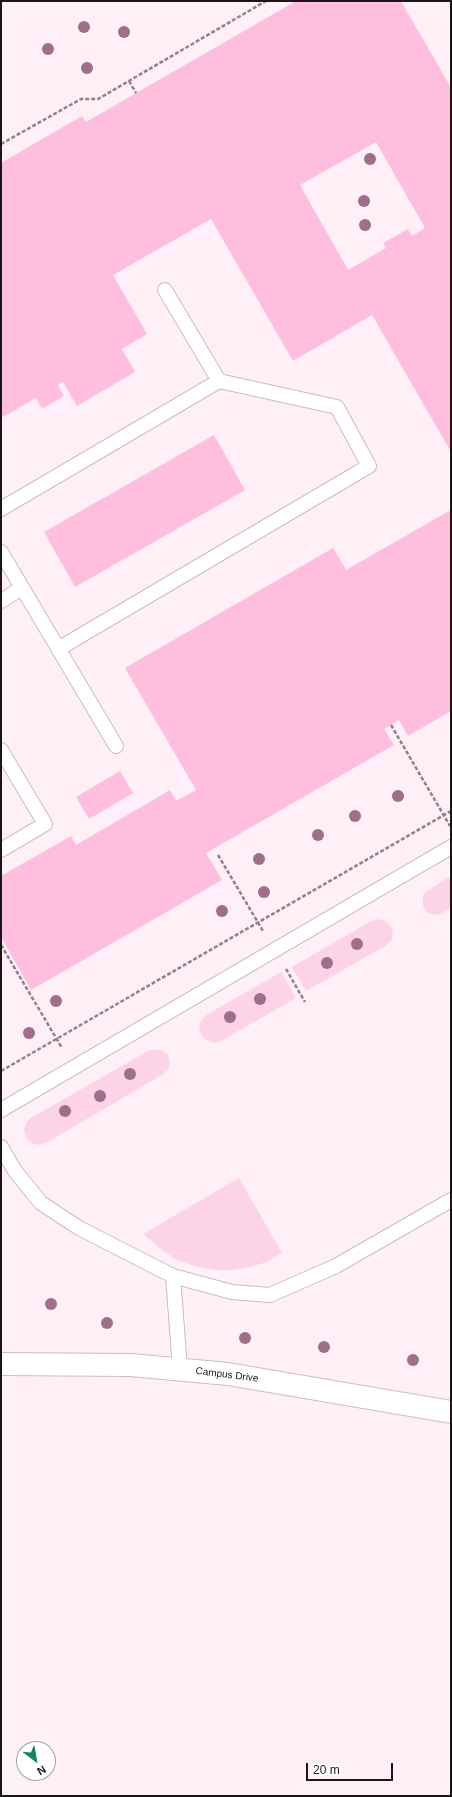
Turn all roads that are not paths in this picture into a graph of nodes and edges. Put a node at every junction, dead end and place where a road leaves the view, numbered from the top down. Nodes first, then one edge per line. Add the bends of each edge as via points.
1 (165, 290) dead end
2 (219, 381) junction
3 (1, 509) edge
4 (1, 552) edge
5 (22, 588) junction
6 (1, 601) edge
7 (58, 649) junction
8 (116, 746) dead end
9 (1, 750) edge
10 (451, 847) edge
11 (1, 850) edge
12 (1, 1110) edge
13 (1, 1147) edge
14 (451, 1200) edge
15 (173, 1276) junction
16 (1, 1364) edge
17 (180, 1369) junction
18 (451, 1412) edge

1 - 2 lane
2 - 3 lane
2 - 7 lane via 336,407 369,466
4 - 5 lane
5 - 6 lane
5 - 7 lane
7 - 8 lane
9 - 11 lane via 45,824
10 - 12 lane
13 - 15 lane via 15,1171 41,1203 79,1228
14 - 15 lane via 336,1266 270,1295 232,1292
15 - 17 lane
16 - 17 street, Campus Drive via 83,1364
17 - 18 street, Campus Drive via 276,1381

